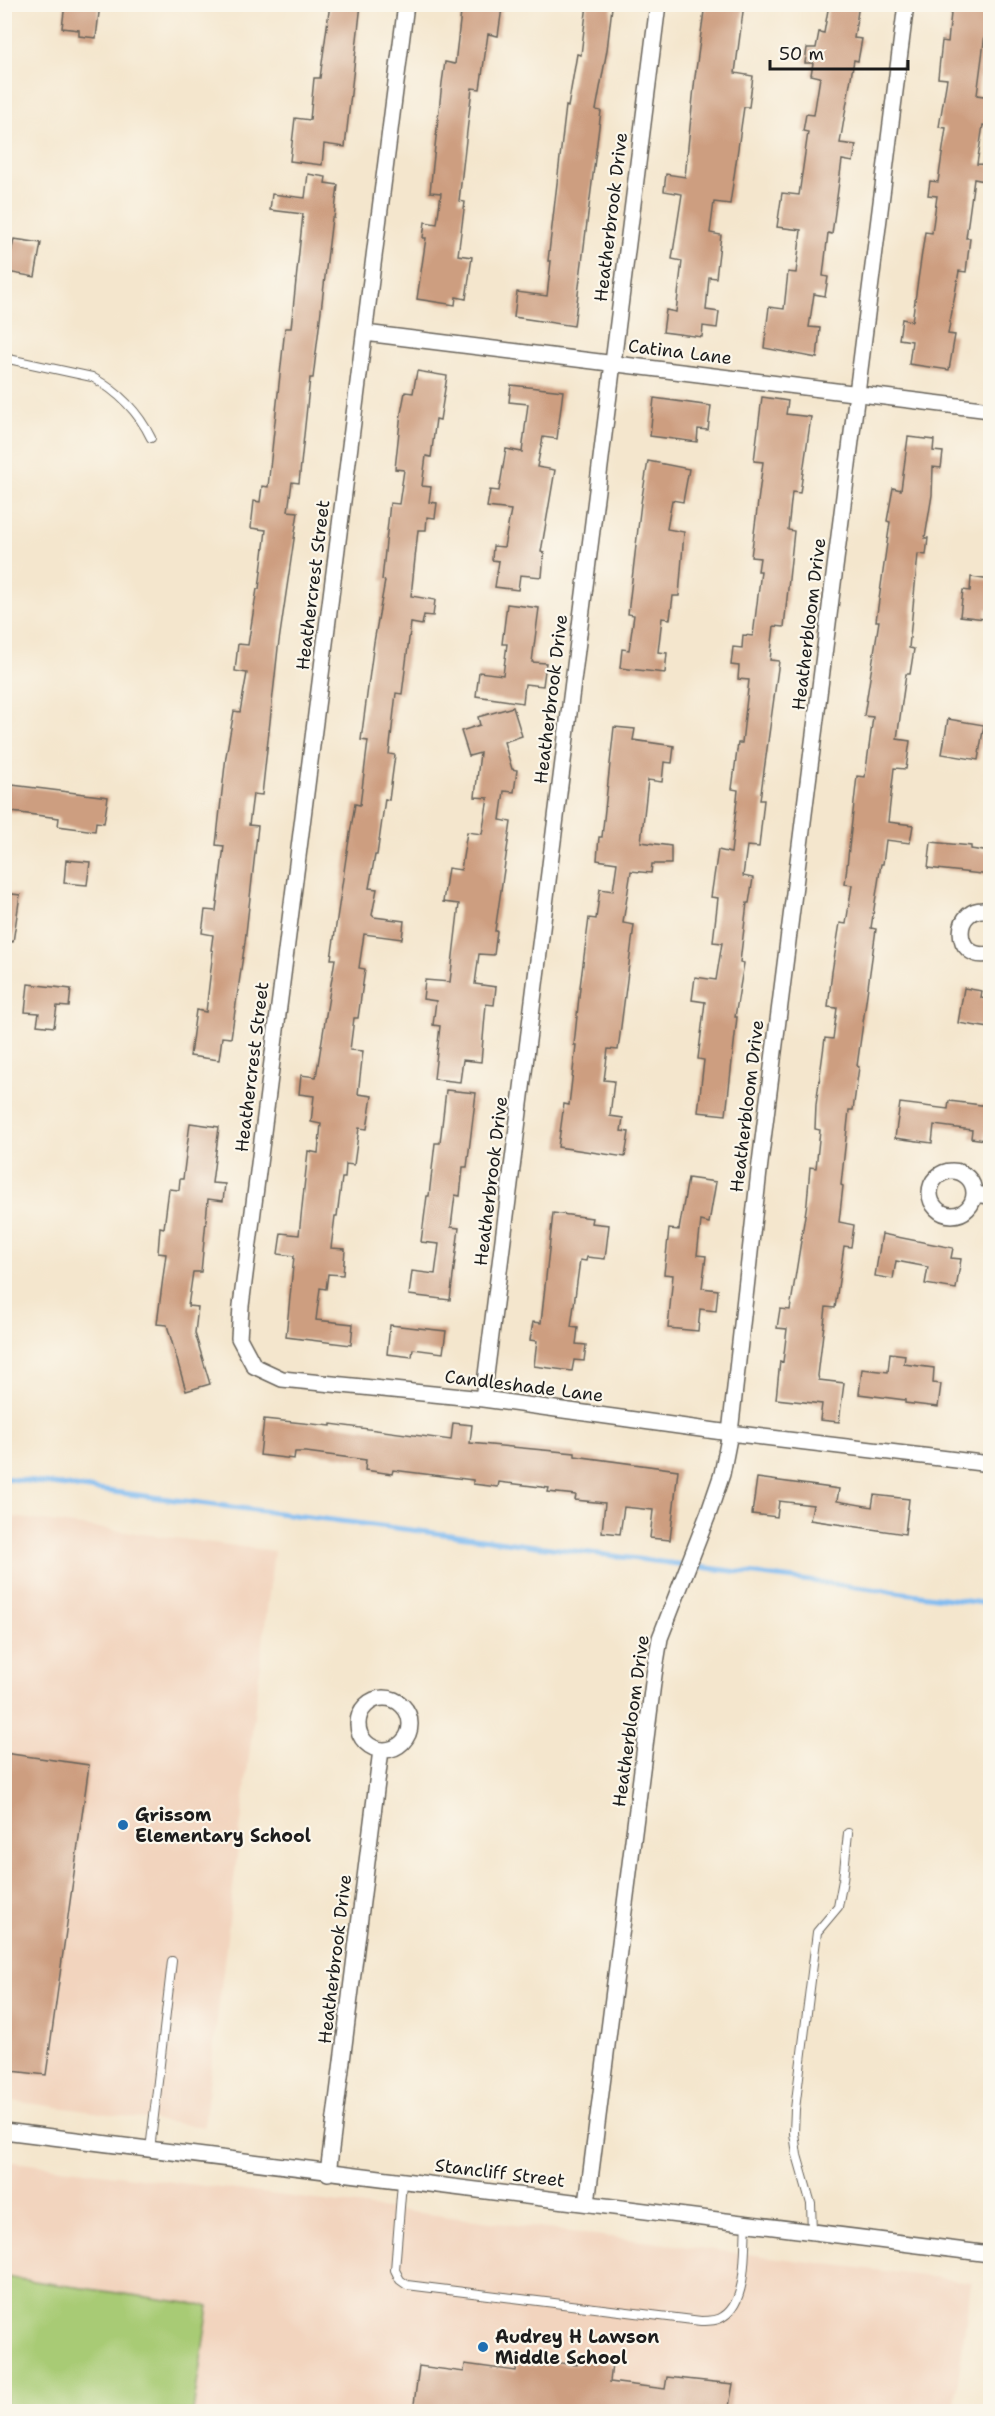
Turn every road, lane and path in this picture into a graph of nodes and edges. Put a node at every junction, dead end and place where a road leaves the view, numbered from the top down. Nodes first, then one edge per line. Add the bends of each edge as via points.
1 (406, 4) edge
2 (658, 4) edge
3 (906, 4) edge
4 (365, 333) junction
5 (4, 358) edge
6 (613, 363) junction
7 (857, 393) junction
8 (990, 410) edge
9 (151, 438) dead end
10 (990, 911) edge
11 (990, 954) edge
12 (258, 1170) joint
13 (974, 1194) dead end
14 (990, 1196) edge
15 (483, 1399) junction
16 (730, 1433) junction
17 (990, 1464) edge
18 (381, 1750) dead end
19 (848, 1833) dead end
20 (172, 1961) dead end
21 (4, 2132) edge
22 (150, 2150) junction
23 (328, 2173) junction
24 (402, 2182) junction
25 (587, 2203) junction
26 (746, 2223) junction
27 (812, 2231) junction
28 (990, 2254) edge

1 - 4 street, Heathercrest Street
2 - 6 street, Heatherbrook Drive
3 - 7 street, Heatherbloom Drive
4 - 6 street, Catina Lane
4 - 12 street, Heathercrest Street
5 - 9 lane via 105,384 130,406
6 - 7 street, Catina Lane
6 - 15 street, Heatherbrook Drive
7 - 8 street, Catina Lane
7 - 16 street, Heatherbloom Drive
10 - 11 street via 973,913 961,930 969,950
12 - 15 street, Candleshade Lane via 239,1338 254,1366 282,1379
13 - 14 street
15 - 16 street, Candleshade Lane
16 - 17 street, Candleshade Lane
16 - 25 street, Heatherbloom Drive via 722,1474 660,1638
18 - 23 street, Heatherbrook Drive
19 - 27 lane via 838,1907 817,1932 795,2109 797,2155 812,2204
20 - 22 lane
21 - 22 street, Stancliff Street
22 - 23 street, Stancliff Street
23 - 24 street, Stancliff Street
24 - 25 street, Stancliff Street
24 - 26 lane via 395,2270 407,2285 701,2322 724,2317 741,2291
25 - 26 street, Stancliff Street
26 - 27 street, Stancliff Street
27 - 28 street, Stancliff Street

